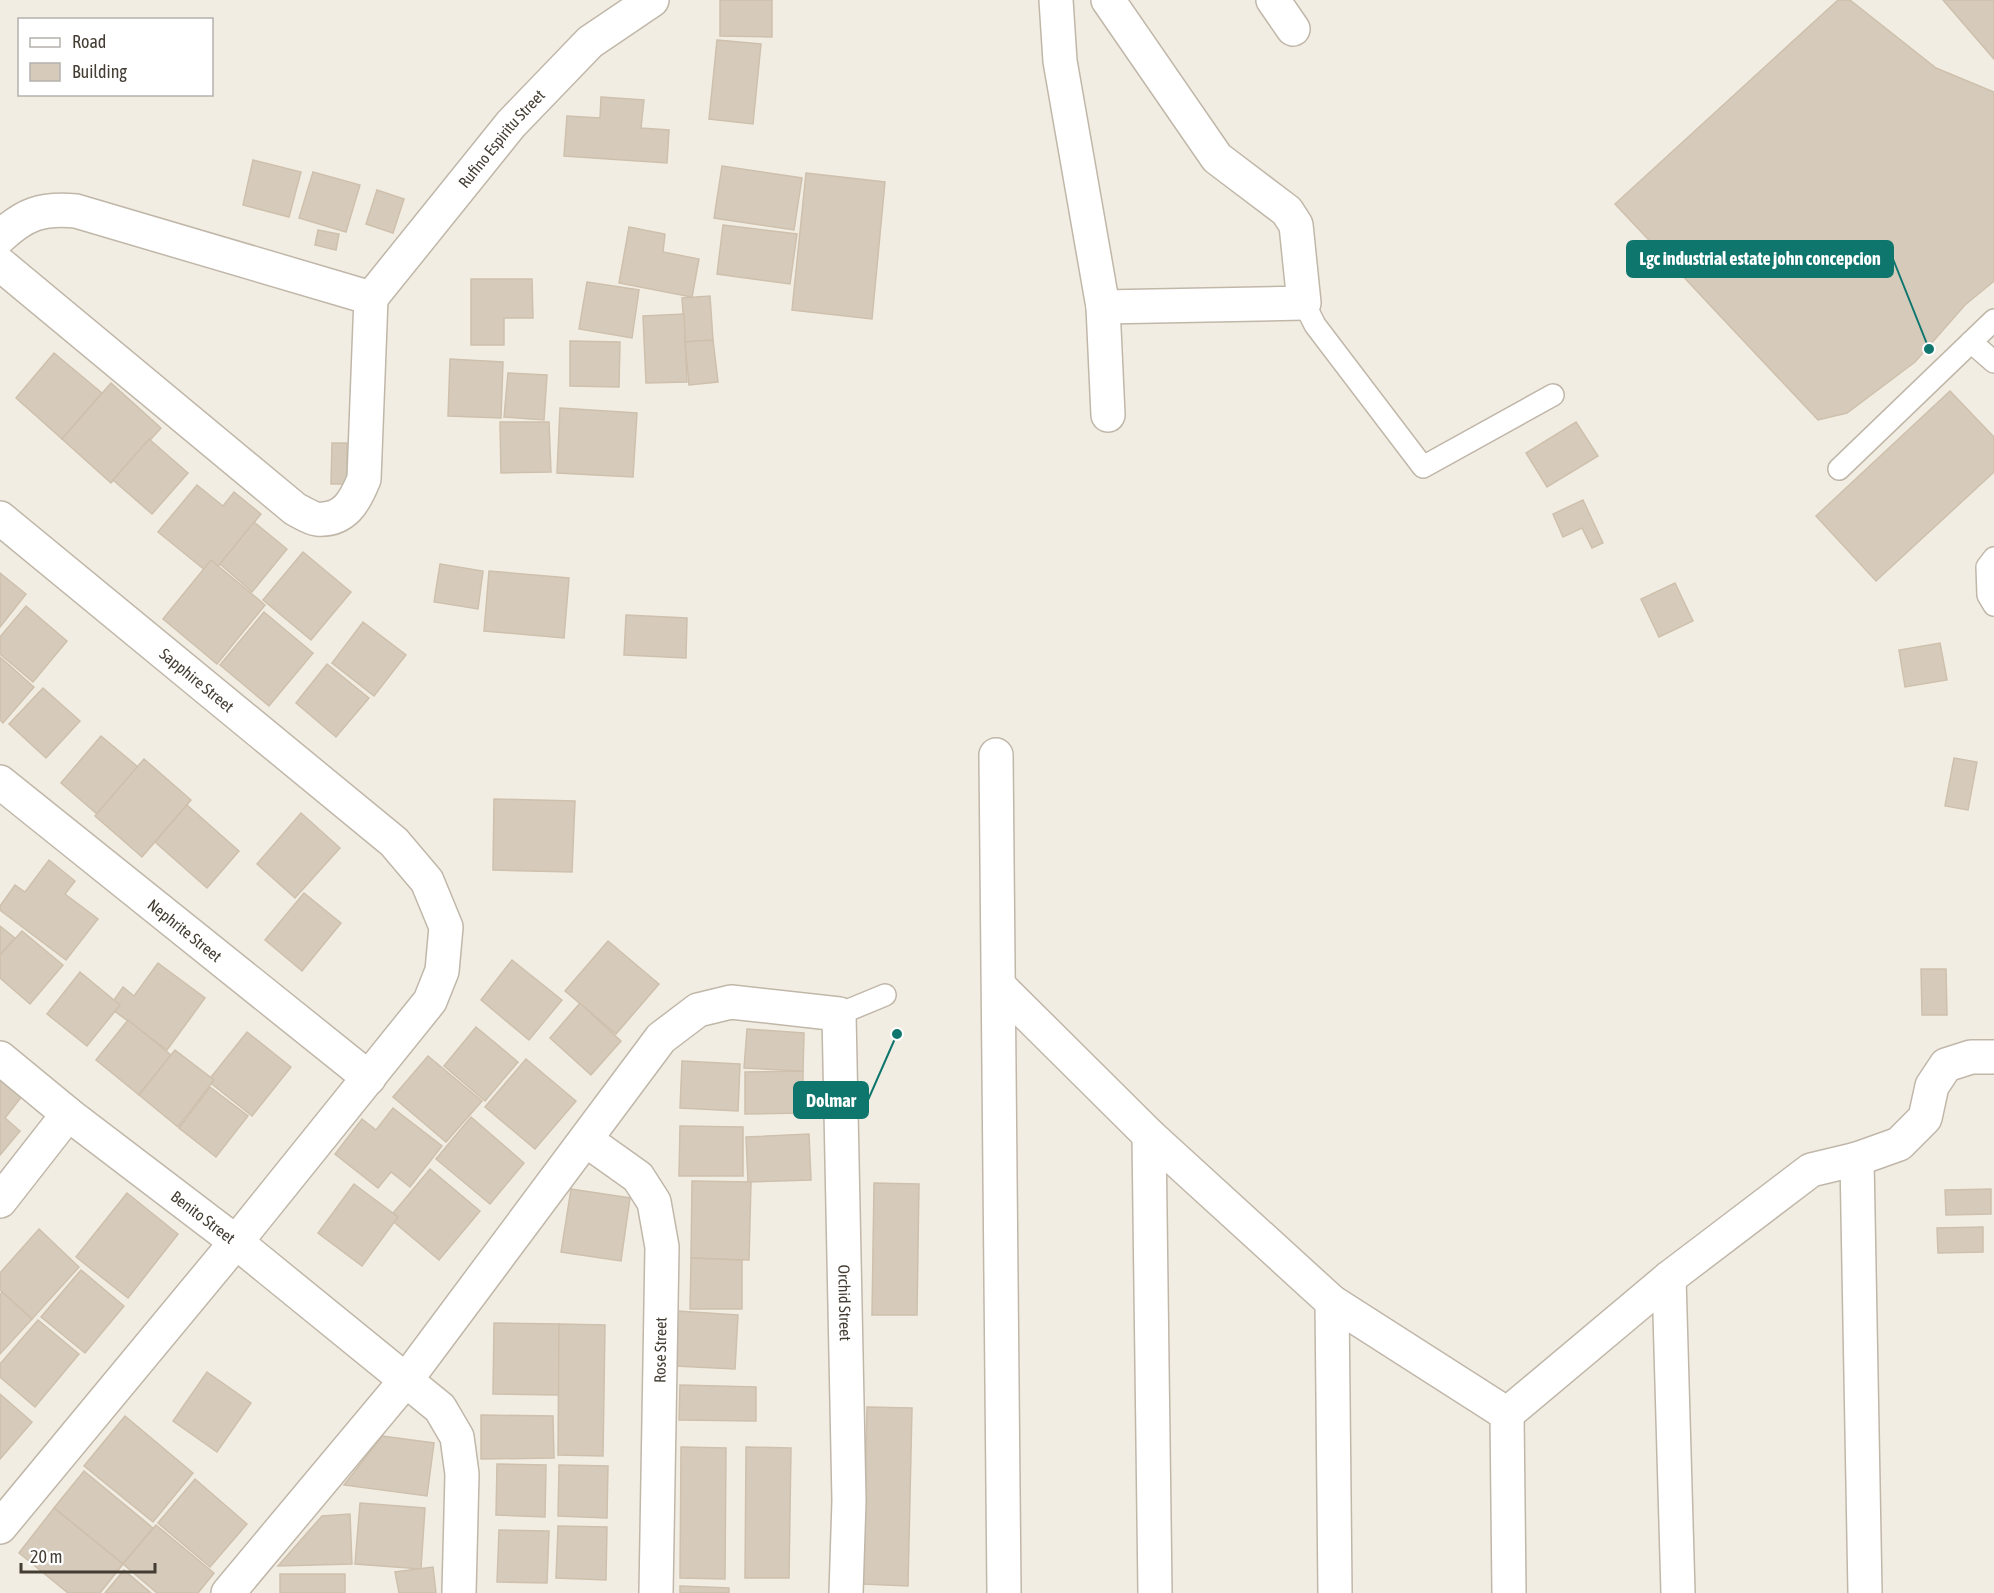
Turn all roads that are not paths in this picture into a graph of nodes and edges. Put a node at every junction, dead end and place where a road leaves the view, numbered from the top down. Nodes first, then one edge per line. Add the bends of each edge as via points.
1 (652, 0) edge
2 (1056, 0) edge
3 (1108, 0) edge
4 (1273, 0) edge
5 (1293, 29) dead end
6 (0, 237) edge
7 (0, 264) edge
8 (371, 298) junction
9 (1304, 303) junction
10 (1103, 307) junction
11 (1994, 320) edge
12 (1971, 342) junction
13 (1994, 363) edge
14 (1553, 395) dead end
15 (1108, 415) dead end
16 (1839, 469) dead end
17 (0, 518) edge
18 (1994, 558) edge
19 (1994, 605) edge
20 (996, 754) dead end
21 (0, 782) edge
22 (1000, 987) junction
23 (885, 995) dead end
24 (838, 1014) junction
25 (1994, 1056) edge
26 (0, 1058) edge
27 (369, 1078) junction
28 (68, 1114) junction
29 (1149, 1135) junction
30 (585, 1140) junction
31 (1857, 1159) junction
32 (0, 1201) edge
33 (236, 1242) junction
34 (1669, 1278) junction
35 (1332, 1302) junction
36 (406, 1380) junction
37 (1507, 1414) junction
38 (0, 1527) edge
39 (229, 1592) edge
40 (459, 1593) edge
41 (656, 1593) edge
42 (846, 1593) edge
43 (1004, 1593) edge
44 (1155, 1593) edge
45 (1335, 1593) edge
46 (1509, 1593) edge
47 (1678, 1593) edge
48 (1865, 1593) edge

1 - 8 street, Rufino Espiritu Street via 590,42 511,124
2 - 10 street via 1060,61
3 - 9 street via 1217,158 1287,211 1296,225
4 - 5 street
6 - 8 street via 31,214 53,209 76,211
7 - 8 street via 295,509 316,519 339,515 356,501 364,479
9 - 10 street
9 - 14 lane via 1315,325 1423,468
10 - 15 street
11 - 12 lane
12 - 13 lane
12 - 16 lane
17 - 27 street, Sapphire Street via 394,842 427,881 446,927 442,971 430,1001
18 - 19 lane via 1987,567 1988,595
20 - 22 street
21 - 27 street, Nephrite Street
22 - 29 street
22 - 43 street
23 - 24 lane
24 - 30 street via 731,1002 698,1010 661,1038
24 - 42 street, Orchid Street via 849,1501
25 - 31 street via 1971,1057 1946,1065 1932,1086 1925,1118 1899,1144
26 - 28 street, Benito Street
27 - 33 street, Sapphire Street
28 - 32 street
28 - 33 street, Benito Street
29 - 35 street
29 - 44 street
30 - 36 street
30 - 41 street, Rose Street via 638,1177 654,1202 662,1247
31 - 34 street via 1811,1170
31 - 48 street
33 - 36 street, Benito Street
33 - 38 street, Sapphire Street
34 - 37 street
34 - 47 street
35 - 37 street
35 - 45 street
36 - 39 street
36 - 40 street, Benito Street via 440,1408 457,1437 462,1474
37 - 46 street

